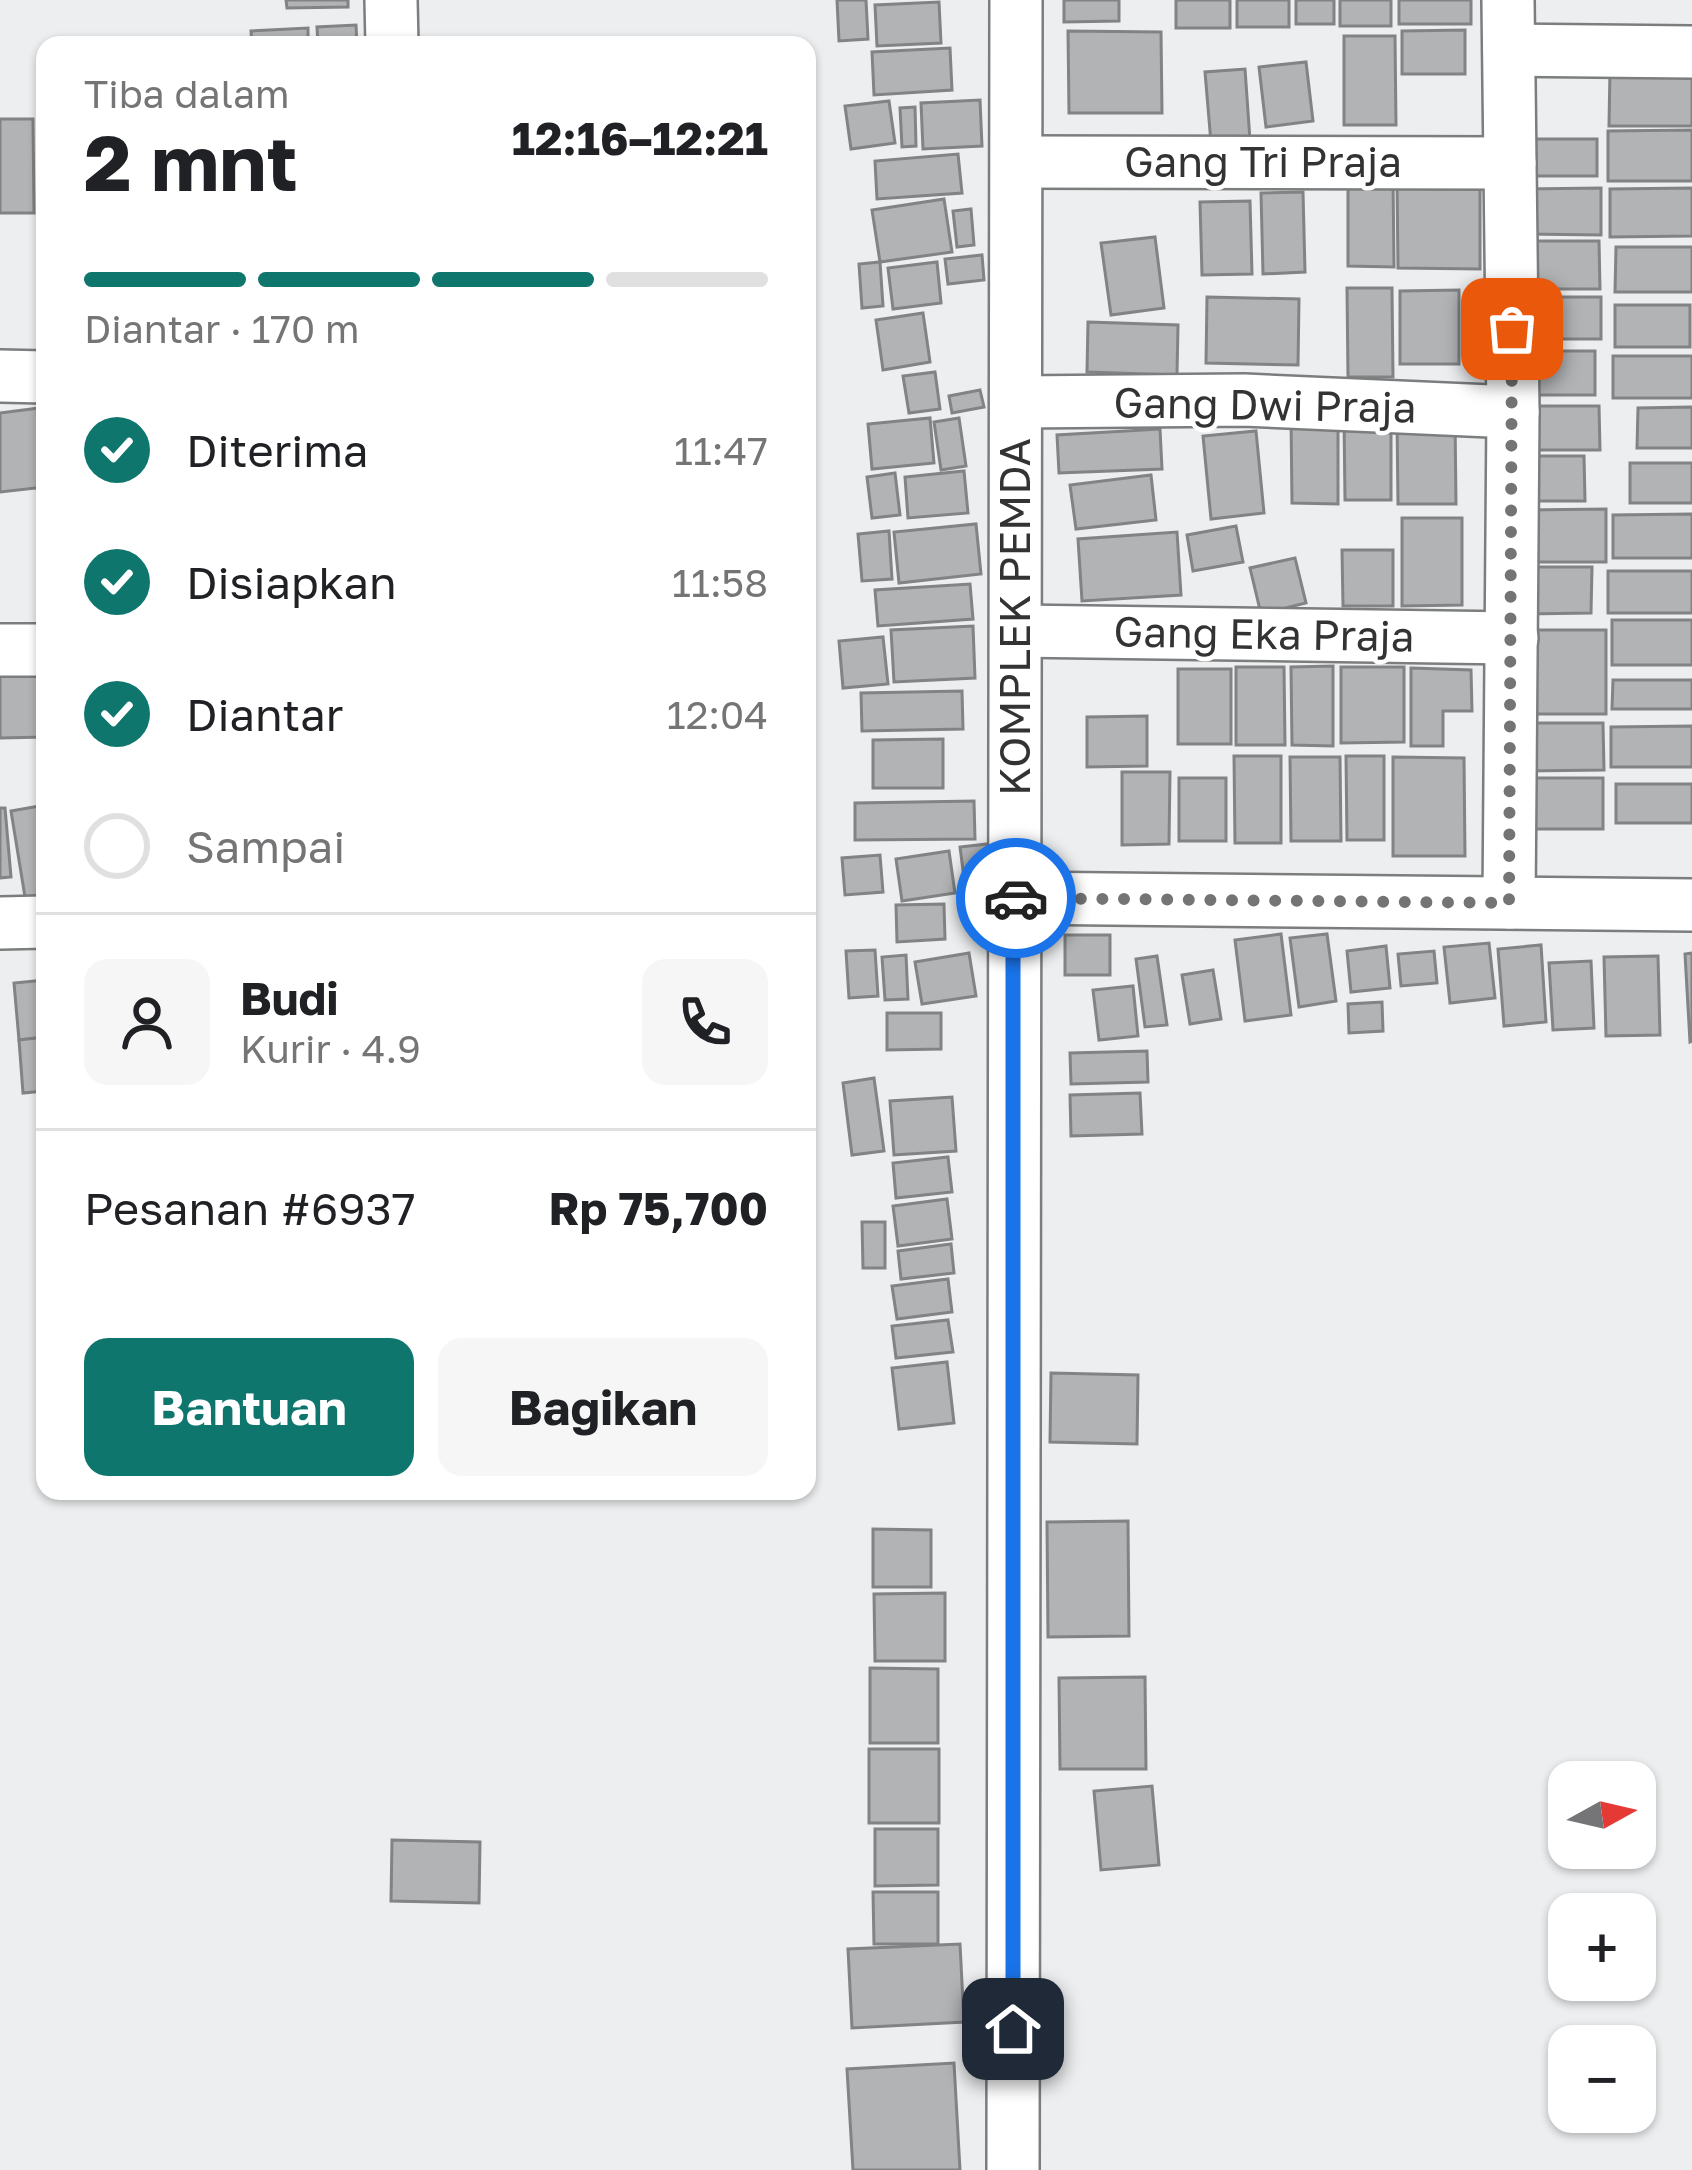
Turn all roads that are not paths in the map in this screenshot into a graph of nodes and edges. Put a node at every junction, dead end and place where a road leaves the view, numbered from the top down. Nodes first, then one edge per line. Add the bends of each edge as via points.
1 (391, 0) edge
2 (1016, 0) edge
3 (1508, 0) edge
4 (392, 36) edge
5 (1509, 50) junction
6 (1692, 52) edge
7 (1017, 161) junction
8 (1510, 163) junction
9 (0, 376) edge
10 (36, 376) edge
11 (1017, 402) junction
12 (1513, 412) junction
13 (1016, 631) junction
14 (1512, 638) junction
15 (0, 650) edge
16 (36, 650) edge
17 (1013, 898) junction
18 (1509, 903) junction
19 (1692, 905) edge
20 (36, 922) edge
21 (0, 923) edge
22 (1013, 2170) edge

1 - 4 street
2 - 7 street, KOMPLEK PEMDA
3 - 5 street
5 - 6 street
5 - 8 street
7 - 8 street, Gang Tri Praja
7 - 11 street, KOMPLEK PEMDA
8 - 12 street
9 - 10 street
11 - 12 street, Gang Dwi Praja via 1244,400
11 - 13 street, KOMPLEK PEMDA
12 - 14 street
13 - 14 street, Gang Eka Praja
13 - 17 street, KOMPLEK PEMDA
14 - 18 street
15 - 16 street
17 - 18 street
17 - 22 street, KOMPLEK PEMDA
18 - 19 street
20 - 21 street

